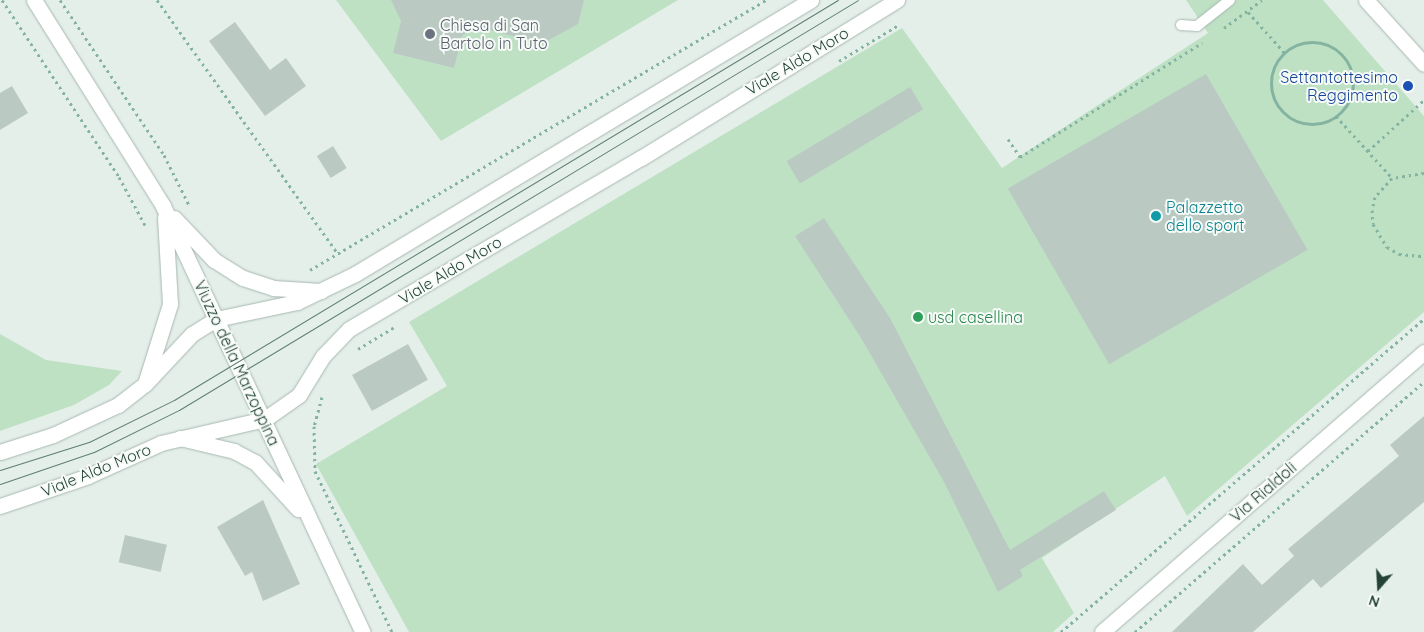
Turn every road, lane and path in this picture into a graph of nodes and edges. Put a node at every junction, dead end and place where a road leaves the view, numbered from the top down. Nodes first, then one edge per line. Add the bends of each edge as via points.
1 (2, 0) edge
2 (34, 0) edge
3 (60, 0) edge
4 (157, 0) edge
5 (766, 0) edge
6 (811, 0) edge
7 (897, 0) edge
8 (1230, 0) edge
9 (1262, 0) edge
10 (1366, 0) edge
11 (1241, 6) dead end
12 (1248, 12) junction
13 (1181, 25) dead end
14 (1218, 32) dead end
15 (1210, 37) dead end
16 (1284, 52) junction
17 (1424, 64) edge
18 (1424, 100) edge
19 (1336, 116) junction
20 (1008, 139) dead end
21 (1368, 151) junction
22 (1424, 173) edge
23 (1392, 178) junction
24 (163, 206) junction
25 (193, 213) dead end
26 (149, 234) dead end
27 (338, 254) junction
28 (1424, 256) edge
29 (306, 273) dead end
30 (321, 291) junction
31 (216, 319) junction
32 (1424, 319) edge
33 (1424, 352) edge
34 (1424, 382) edge
35 (145, 384) junction
36 (265, 420) junction
37 (314, 426) dead end
38 (180, 438) junction
39 (0, 452) edge
40 (0, 506) edge
41 (309, 521) junction
42 (363, 632) edge
43 (392, 632) edge
44 (1061, 632) edge
45 (1102, 632) edge
46 (1135, 632) edge

1 - 26 path via 119,176
2 - 24 street, Viuzzo della Marzoppina
3 - 25 path via 160,148
4 - 27 path
5 - 27 path
6 - 30 street
7 - 36 street, Viale Aldo Moro via 641,158 349,330 323,356 299,395
8 - 13 lane via 1197,26
9 - 12 path
10 - 17 street
11 - 12 path
12 - 14 path
12 - 16 path
15 - 20 path via 1020,157
16 - 19 path via 1271,76 1276,103 1284,114 1310,124
16 - 19 path via 1309,42 1322,43 1344,58 1350,69 1351,95
18 - 21 path
19 - 21 path
21 - 23 path
22 - 23 path
23 - 28 path via 1375,197 1373,224 1387,247 1399,254
24 - 30 street, Viuzzo della Marzoppina via 214,260 243,278 282,289
24 - 31 street, Viuzzo della Marzoppina
24 - 35 street, Viuzzo della Marzoppina via 172,290
27 - 29 path
30 - 31 street via 284,306
31 - 35 street via 192,334
31 - 36 street, Viuzzo della Marzoppina
32 - 44 path
33 - 45 street, Via Rialdoli
34 - 46 path
35 - 39 street via 97,416
36 - 38 street, Viale Aldo Moro
36 - 41 street, Viuzzo della Marzoppina
37 - 43 path via 315,470
38 - 40 street, Viale Aldo Moro
38 - 41 street, Viuzzo della Marzoppina via 234,451 254,462
41 - 42 street, Viuzzo della Marzoppina

